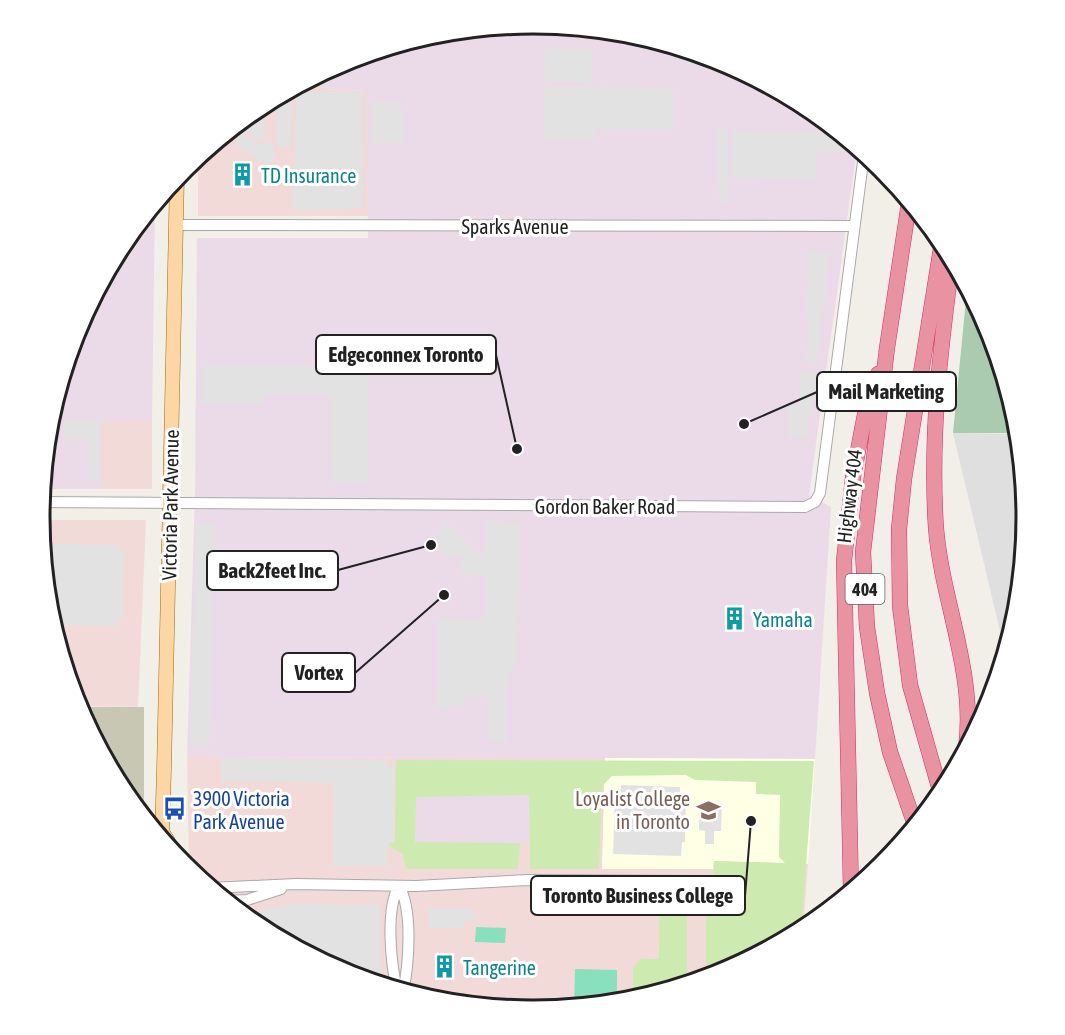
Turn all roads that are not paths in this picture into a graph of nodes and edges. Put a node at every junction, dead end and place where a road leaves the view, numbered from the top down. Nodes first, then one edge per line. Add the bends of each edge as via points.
1 (862, 165) edge
2 (177, 191) edge
3 (907, 213) edge
4 (176, 225) junction
5 (854, 226) junction
6 (939, 258) edge
7 (950, 275) edge
8 (886, 348) junction
9 (50, 502) edge
10 (171, 504) junction
11 (967, 729) edge
12 (937, 781) edge
13 (912, 817) edge
14 (161, 827) edge
15 (698, 881) dead end
16 (851, 881) edge
17 (296, 884) junction
18 (399, 886) junction
19 (222, 887) edge
20 (237, 900) edge
21 (395, 980) edge
22 (405, 983) edge

1 - 5 street, Gordon Baker Road
2 - 4 main road, Victoria Park Avenue
3 - 8 highway, Highway 404 / 404
4 - 5 street, Sparks Avenue
4 - 10 main road, Victoria Park Avenue
5 - 10 street, Gordon Baker Road via 820,493 815,502 805,507
6 - 12 highway, 404 via 899,529 900,606 910,685
7 - 11 highway via 935,404 934,460 937,531 968,706
8 - 13 highway, Highway 404 / 404 via 863,552 867,627 890,752
8 - 16 highway via 866,410 853,477 844,561
9 - 10 street, Gordon Baker Road
10 - 14 main road, Victoria Park Avenue
15 - 18 street via 528,880
17 - 18 street
17 - 19 street
17 - 20 street
18 - 21 street via 392,897
18 - 22 street via 406,897

